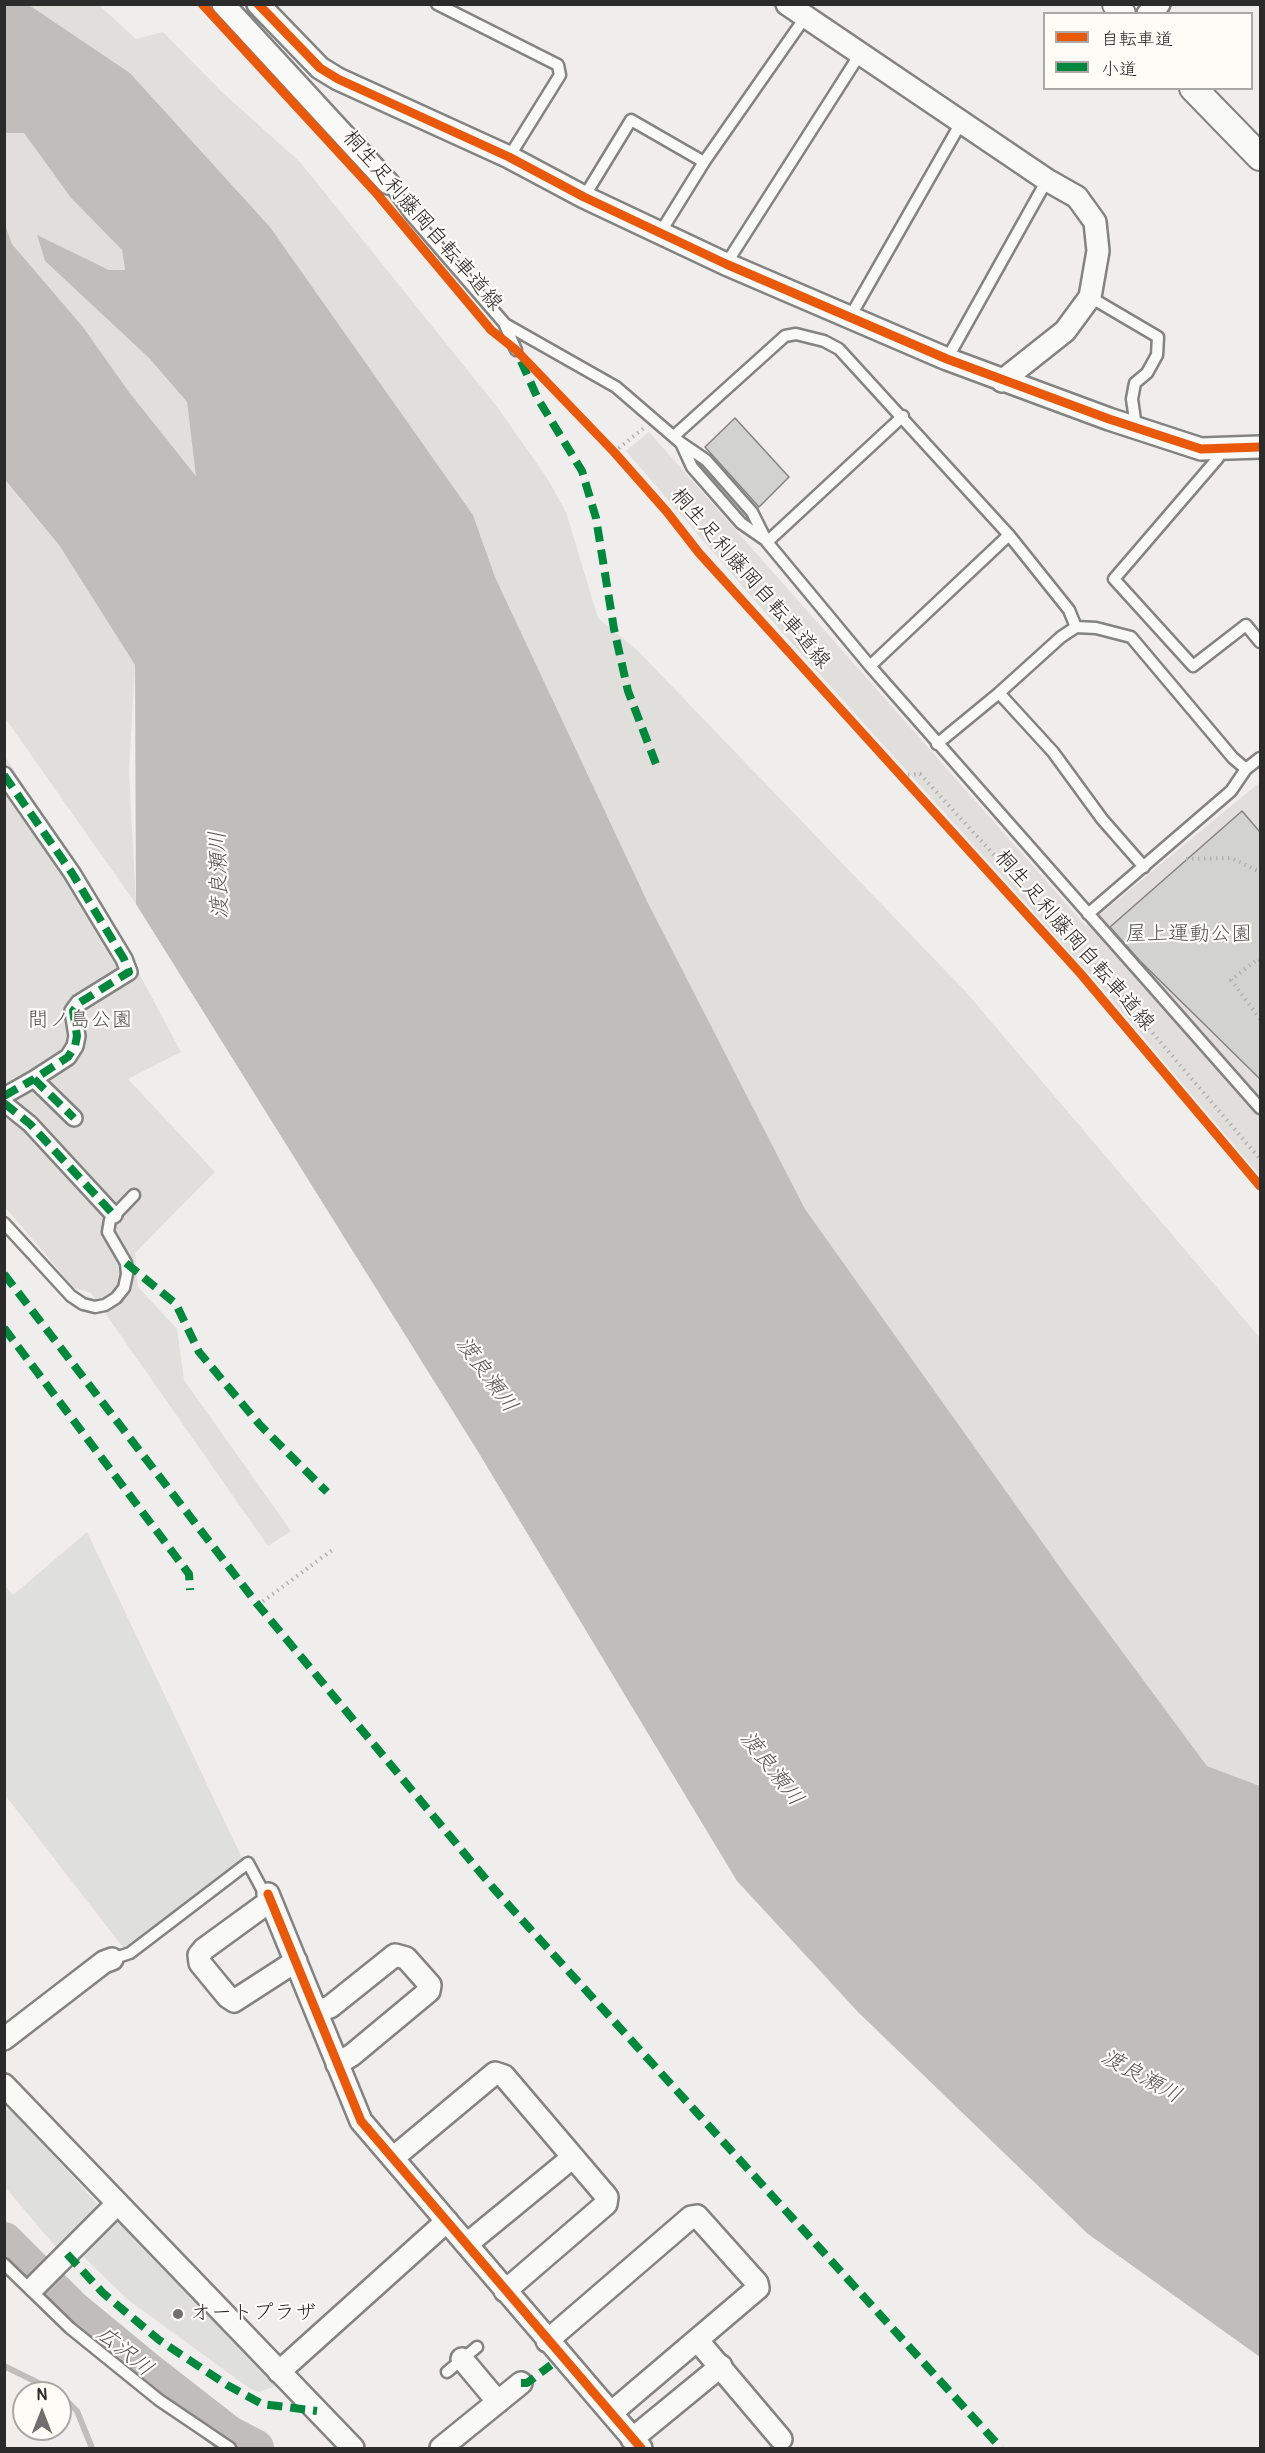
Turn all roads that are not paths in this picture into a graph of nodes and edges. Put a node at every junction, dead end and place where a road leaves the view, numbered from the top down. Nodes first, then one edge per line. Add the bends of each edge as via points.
1 (223, 4) edge
2 (258, 4) edge
3 (437, 4) edge
4 (787, 4) edge
5 (806, 16) junction
6 (860, 54) junction
7 (1195, 90) edge
8 (962, 121) junction
9 (509, 157) junction
10 (1260, 157) edge
11 (704, 162) junction
12 (1047, 180) junction
13 (387, 183) joint
14 (584, 197) junction
15 (660, 233) junction
16 (726, 264) junction
17 (1090, 297) junction
18 (850, 317) junction
19 (505, 324) junction
20 (516, 350) dead end
21 (947, 359) junction
22 (1002, 381) junction
23 (903, 416) junction
24 (1136, 427) junction
25 (677, 440) junction
26 (1260, 447) edge
27 (1220, 448) junction
28 (1009, 535) junction
29 (767, 542) junction
30 (1076, 627) junction
31 (1260, 642) edge
32 (870, 666) junction
33 (999, 693) junction
34 (937, 744) junction
35 (1260, 758) edge
36 (1246, 769) junction
37 (4, 775) edge
38 (1143, 867) junction
39 (1088, 914) junction
40 (34, 1079) junction
41 (4, 1096) edge
42 (4, 1103) edge
43 (1260, 1108) edge
44 (74, 1118) dead end
45 (134, 1195) dead end
46 (114, 1215) junction
47 (4, 1223) edge
48 (269, 1897) junction
49 (112, 1959) joint
50 (296, 1960) junction
51 (317, 2011) junction
52 (4, 2039) edge
53 (337, 2064) junction
54 (4, 2085) edge
55 (573, 2157) junction
56 (393, 2158) junction
57 (117, 2204) junction
58 (447, 2222) junction
59 (467, 2244) junction
60 (4, 2264) edge
61 (33, 2288) junction
62 (505, 2291) junction
63 (547, 2341) junction
64 (698, 2341) junction
65 (462, 2359) dead end
66 (721, 2366) junction
67 (279, 2372) junction
68 (521, 2384) dead end
69 (498, 2402) junction
70 (611, 2413) junction
71 (781, 2439) dead end
72 (637, 2444) edge
73 (230, 2448) edge
74 (353, 2448) edge
75 (441, 2448) edge

1 - 13 street
2 - 9 street via 320,68
3 - 9 lane via 558,65 560,75
4 - 5 street
5 - 6 street
5 - 11 lane
6 - 8 street
6 - 16 lane
7 - 10 street
8 - 12 street
8 - 18 lane
9 - 14 street
11 - 14 lane via 632,120
11 - 15 lane
12 - 17 street via 1077,197 1095,222 1098,251
12 - 21 lane
13 - 19 lane
14 - 15 street
15 - 16 street
16 - 18 street
17 - 22 street via 1065,331
17 - 24 lane via 1158,337 1157,355 1147,373 1135,383 1132,399
18 - 21 street
19 - 20 lane
19 - 25 lane via 616,387
21 - 22 street
22 - 24 street
23 - 25 lane via 839,349 796,334 785,336
23 - 28 lane
23 - 29 lane
24 - 27 street via 1201,449
25 - 29 lane via 692,467 741,523
25 - 29 lane via 722,477 752,512
26 - 27 street
27 - 31 lane via 1218,458 1114,579 1193,666 1246,625
28 - 30 lane via 1069,610
28 - 32 lane
29 - 32 lane
30 - 33 lane
30 - 36 lane via 1131,637
32 - 34 lane
33 - 34 lane
33 - 38 lane via 1053,752
34 - 39 lane
35 - 36 lane
36 - 38 lane via 1231,791
37 - 40 street via 72,873 129,972 79,1003 73,1011 75,1046 68,1057
38 - 39 lane
39 - 43 lane
40 - 41 street
40 - 44 street
42 - 46 street via 30,1124
45 - 46 lane
46 - 47 lane via 108,1232 126,1263 124,1288 116,1298 94,1307 71,1296
48 - 49 lane via 248,1863 130,1953
48 - 50 street
48 - 50 street via 204,1949 199,1955 201,1963 234,2001
49 - 52 street
50 - 51 street
51 - 53 street
51 - 53 street via 330,2007 395,1955 406,1958 430,1985 429,1991
53 - 56 street via 361,2121
54 - 57 street
55 - 56 street via 504,2076 495,2073
55 - 59 street
55 - 62 street via 608,2197 606,2204
56 - 58 street
57 - 61 street
57 - 67 street
58 - 59 street
58 - 67 street
59 - 62 street
60 - 61 lane
61 - 73 lane via 69,2328 159,2400
62 - 63 street
63 - 64 street via 694,2215 758,2288
63 - 70 street
64 - 66 street
64 - 70 street
65 - 69 street
66 - 71 street
66 - 72 street
67 - 74 street
68 - 69 street
69 - 75 street
70 - 72 street

